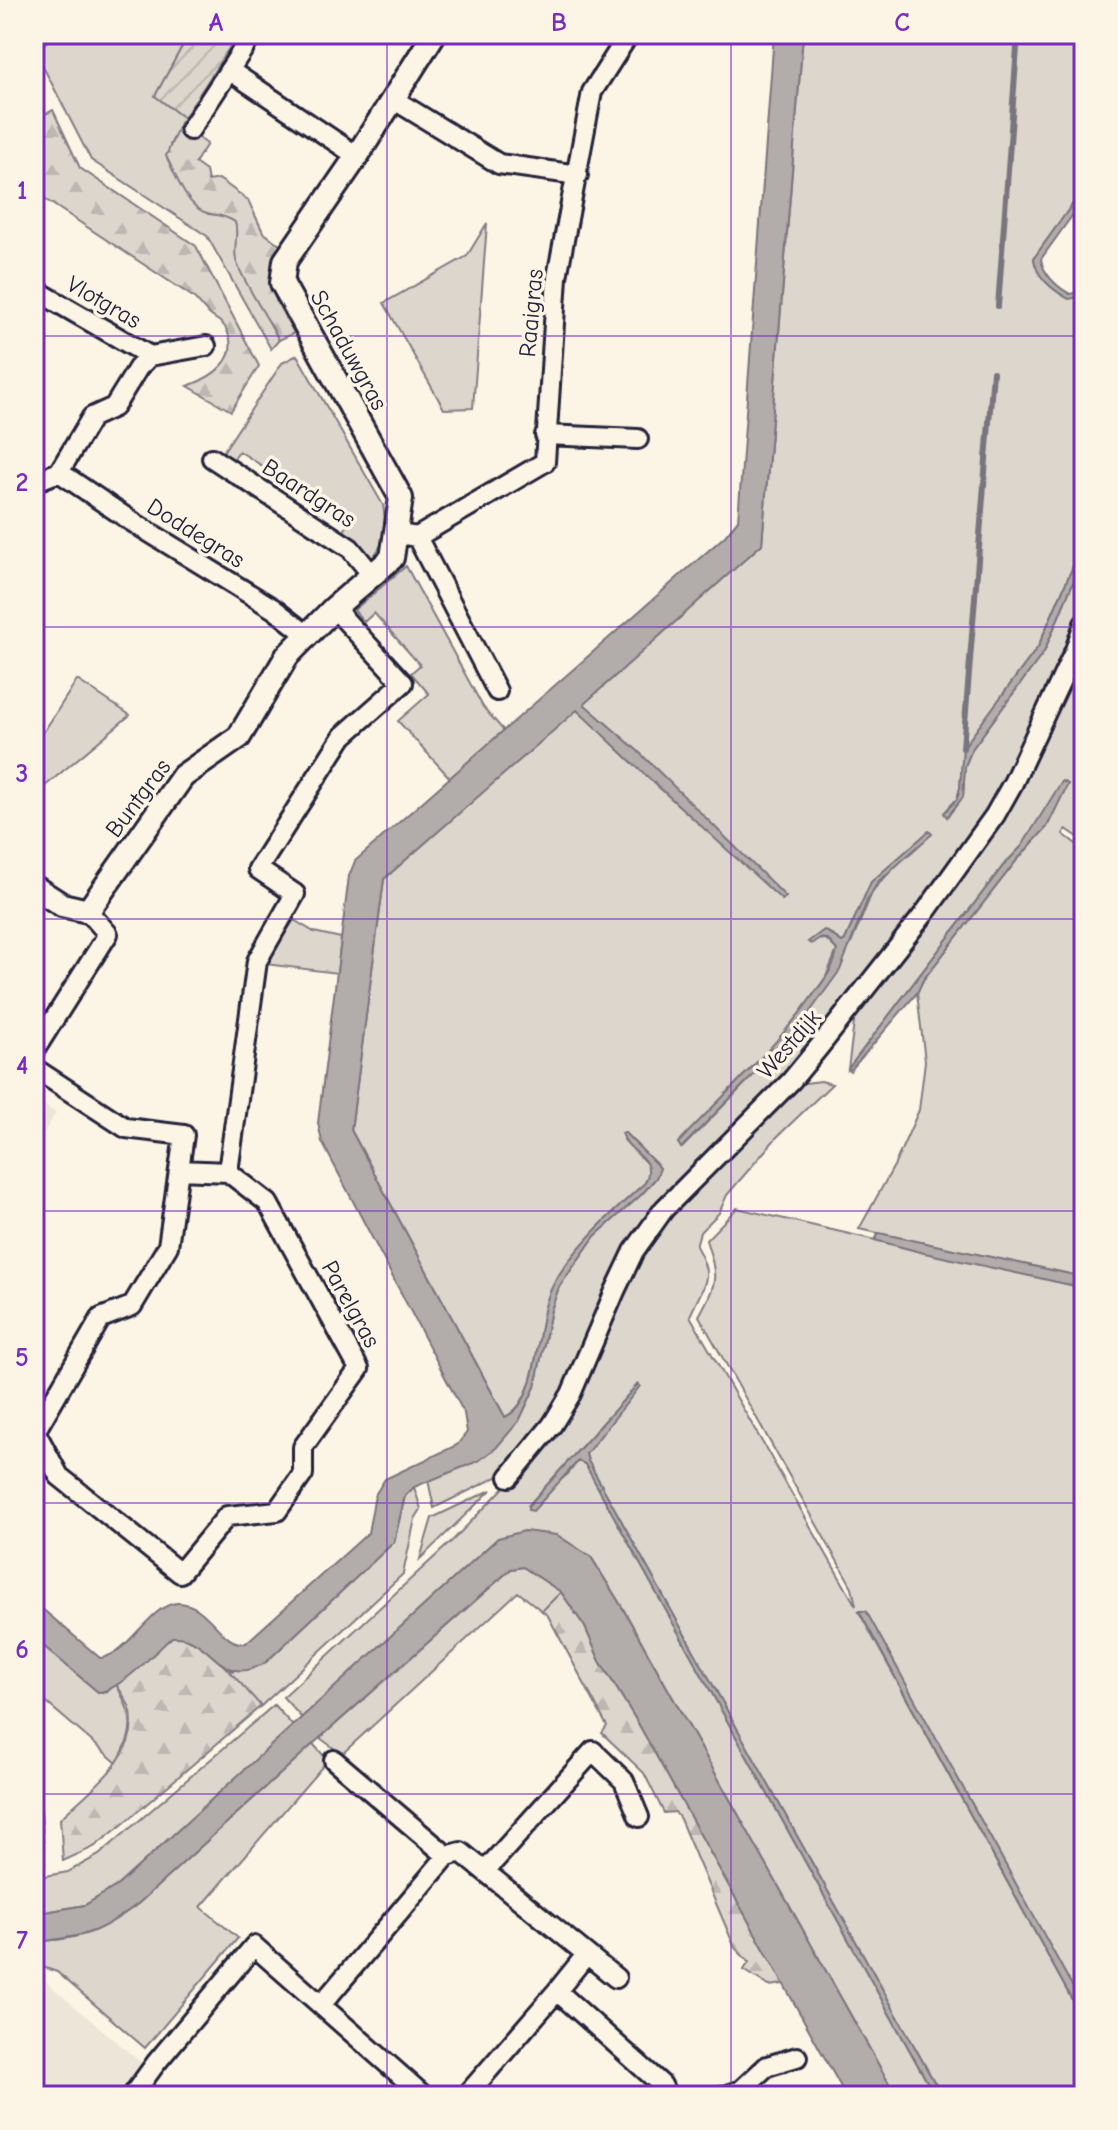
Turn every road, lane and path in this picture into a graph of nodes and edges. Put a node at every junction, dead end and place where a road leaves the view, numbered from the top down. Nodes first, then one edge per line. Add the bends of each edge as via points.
1 (253, 34) edge
2 (434, 34) edge
3 (629, 34) edge
4 (229, 70) junction
5 (393, 99) junction
6 (190, 130) dead end
7 (357, 156) junction
8 (578, 175) junction
9 (34, 289) edge
10 (206, 346) dead end
11 (150, 356) junction
12 (545, 435) junction
13 (638, 439) dead end
14 (212, 458) dead end
15 (59, 472) junction
16 (34, 482) edge
17 (407, 535) junction
18 (373, 576) junction
19 (334, 608) junction
20 (1084, 624) edge
21 (306, 634) junction
22 (497, 691) dead end
23 (34, 887) edge
24 (88, 911) junction
25 (34, 1051) edge
26 (34, 1068) edge
27 (179, 1170) junction
28 (228, 1172) junction
29 (35, 1429) edge
30 (509, 1477) dead end
31 (334, 1760) dead end
32 (639, 1817) dead end
33 (447, 1856) junction
34 (485, 1871) junction
35 (586, 1955) junction
36 (616, 1978) dead end
37 (557, 1991) junction
38 (321, 2005) junction
39 (797, 2057) dead end
40 (132, 2096) edge
41 (424, 2096) edge
42 (466, 2096) edge
43 (667, 2096) edge
44 (724, 2096) edge

1 - 4 street
2 - 5 street, Schaduwgras
3 - 8 street, Raaigras via 592,92
4 - 6 street
4 - 7 street
5 - 7 street, Schaduwgras
5 - 8 street via 499,164
7 - 17 street, Schaduwgras via 285,261 282,283 401,498
8 - 12 street, Raaigras via 557,277
9 - 11 street, Vlotgras
10 - 11 street, Vlotgras
11 - 15 street, Vlotgras via 114,407 92,417
12 - 13 street
12 - 17 street, Raaigras via 545,462
14 - 18 street, Baardgras via 350,548
15 - 16 street
15 - 21 street, Doddegras
17 - 18 street, Schaduwgras
17 - 22 street
18 - 19 street, Buntgras
19 - 21 street, Buntgras
19 - 28 street via 403,683 343,736 258,869 295,894 257,961
20 - 30 street, Westdijk via 995,815 791,1081 664,1209 634,1251 571,1394
21 - 24 street, Buntgras via 239,737 183,776
23 - 24 street via 62,905
24 - 25 street via 108,934
26 - 27 street via 126,1128 184,1135
27 - 28 street
27 - 29 street via 168,1246 132,1306 101,1318
28 - 29 street, Parelgras via 268,1203 359,1369 303,1447 303,1474 277,1511 227,1516 180,1573 59,1476
31 - 33 street
32 - 34 street via 624,1781 593,1751
33 - 34 street via 461,1852
33 - 38 street
34 - 35 street
35 - 36 street
35 - 37 street
37 - 42 street
37 - 43 street via 662,2085
38 - 40 street via 254,1946
38 - 41 street
39 - 44 street via 767,2066 741,2090

